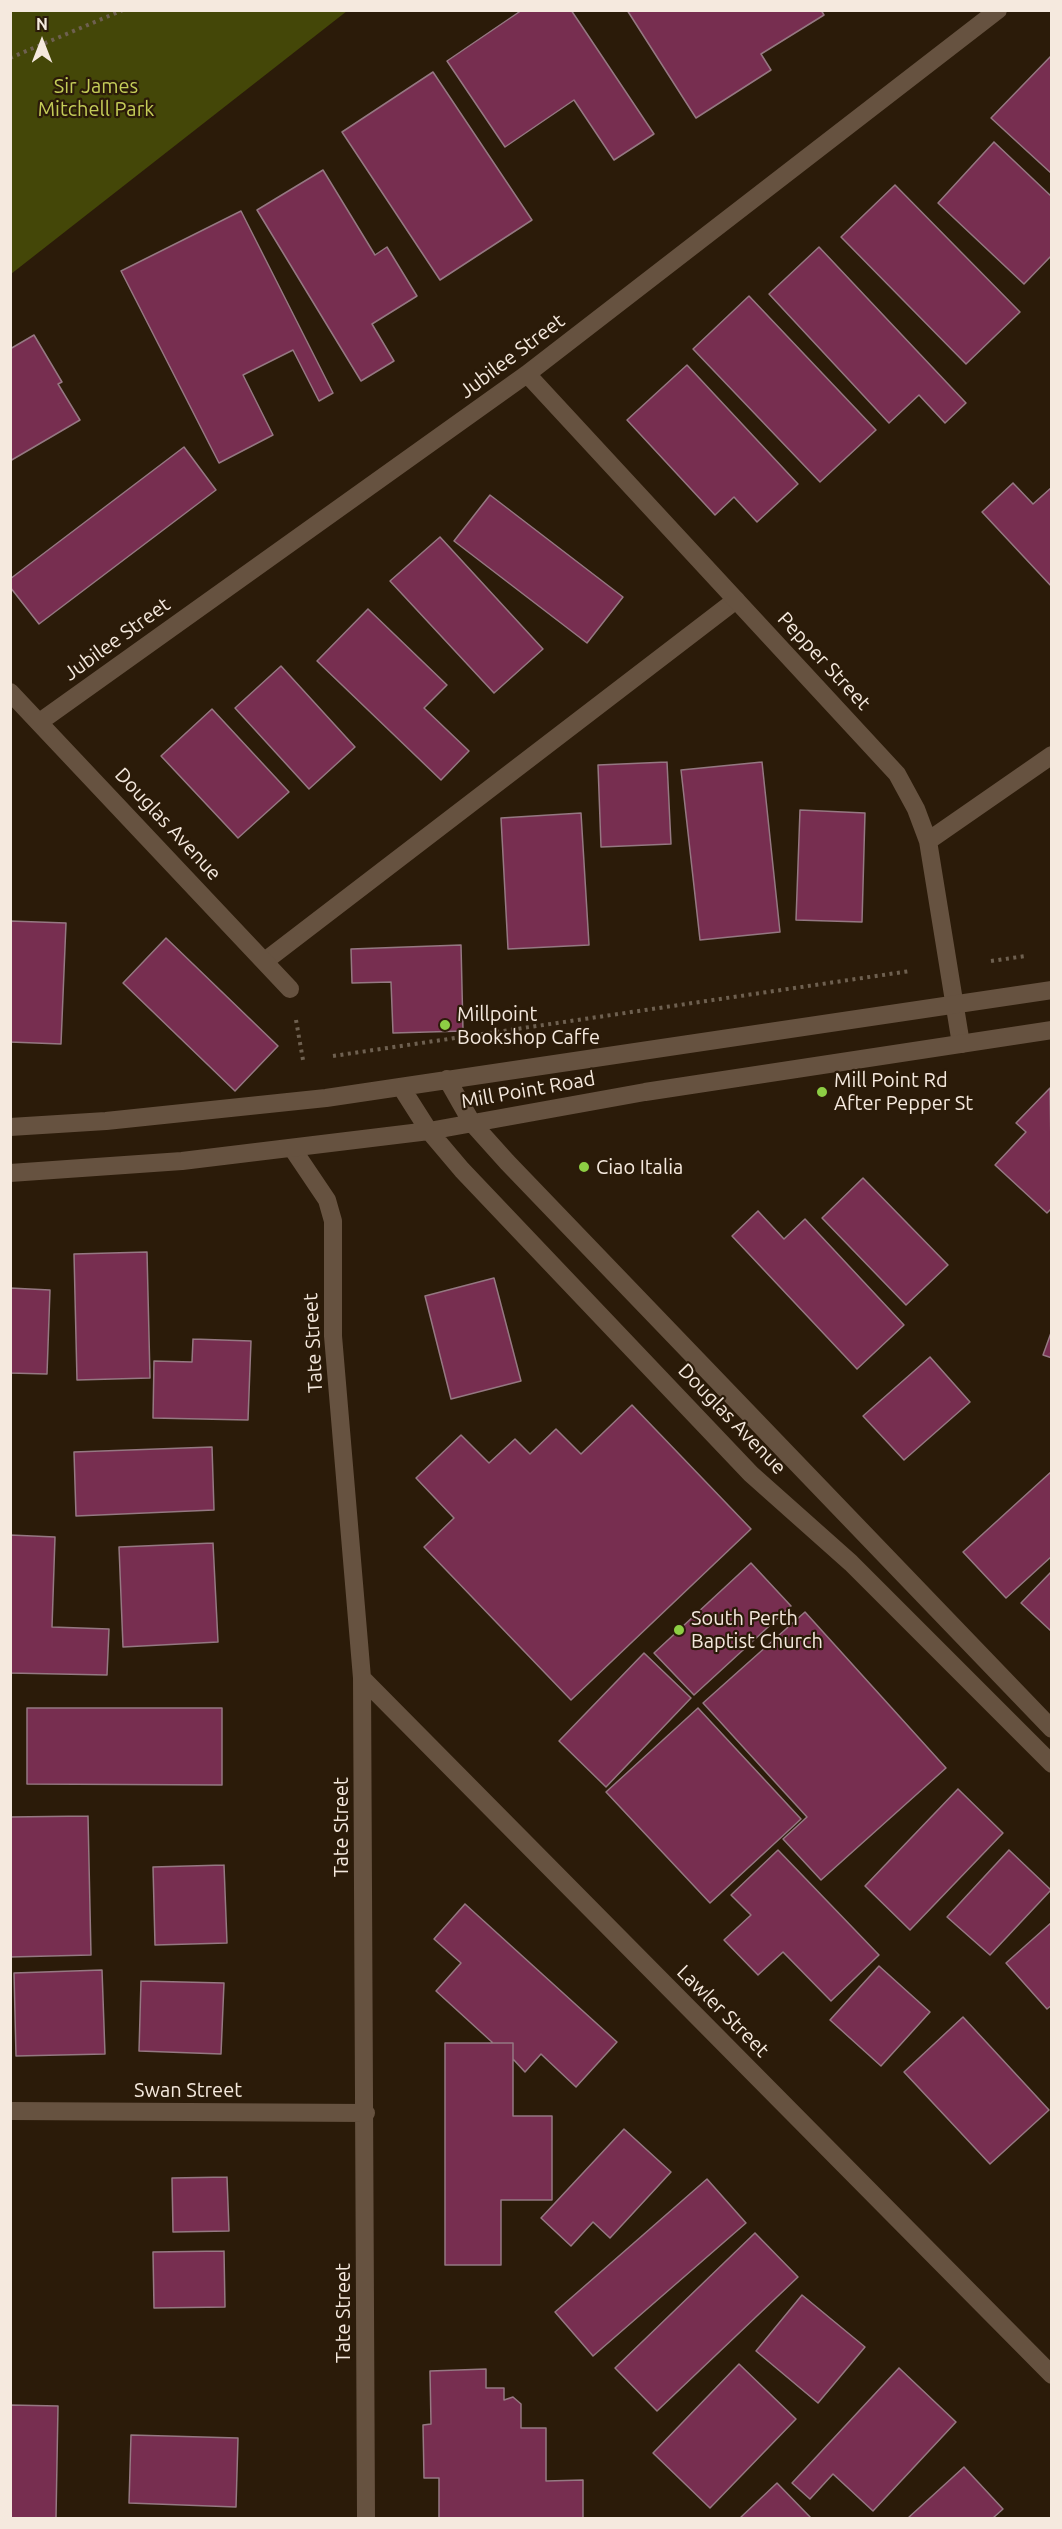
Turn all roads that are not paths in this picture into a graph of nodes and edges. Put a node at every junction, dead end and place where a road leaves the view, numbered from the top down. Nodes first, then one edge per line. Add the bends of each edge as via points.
1 (998, 10) edge
2 (527, 374) junction
3 (736, 600) junction
4 (10, 692) edge
5 (41, 721) junction
6 (1052, 755) edge
7 (928, 841) junction
8 (265, 961) junction
9 (290, 988) road end
10 (1052, 990) edge
11 (955, 1003) junction
12 (1052, 1030) edge
13 (961, 1044) junction
14 (447, 1079) junction
15 (401, 1087) junction
16 (472, 1123) junction
17 (10, 1127) edge
18 (429, 1131) junction
19 (292, 1148) junction
20 (10, 1173) edge
21 (362, 1678) junction
22 (1052, 1729) edge
23 (1052, 1764) edge
24 (10, 2111) edge
25 (366, 2113) junction
26 (1052, 2376) edge
27 (366, 2518) edge

1 - 2 street, Jubilee Street
2 - 3 street, Pepper Street
2 - 5 street, Jubilee Street
3 - 7 street, Pepper Street via 897,774
3 - 8 street
4 - 5 street, Douglas Avenue
5 - 8 street, Douglas Avenue
6 - 7 street
7 - 11 street, Pepper Street
8 - 9 street, Douglas Avenue
10 - 11 street, Mill Point Road
11 - 13 street, Pepper Street
11 - 14 street, Mill Point Road
12 - 13 street, Mill Point Road
13 - 16 street, Mill Point Road via 645,1092
14 - 15 street, Mill Point Road
14 - 16 street, Douglas Avenue
15 - 17 street, Mill Point Road via 173,1115
15 - 18 street, Douglas Avenue
16 - 18 street, Mill Point Road
16 - 22 street, Douglas Avenue
18 - 19 street, Mill Point Road
18 - 23 street, Douglas Avenue via 751,1474 851,1563
19 - 20 street, Mill Point Road via 182,1161
19 - 21 street, Tate Street via 327,1200 333,1221 333,1336
21 - 25 street, Tate Street
21 - 26 street, Lawler Street
24 - 25 street, Swan Street
25 - 27 street, Tate Street

